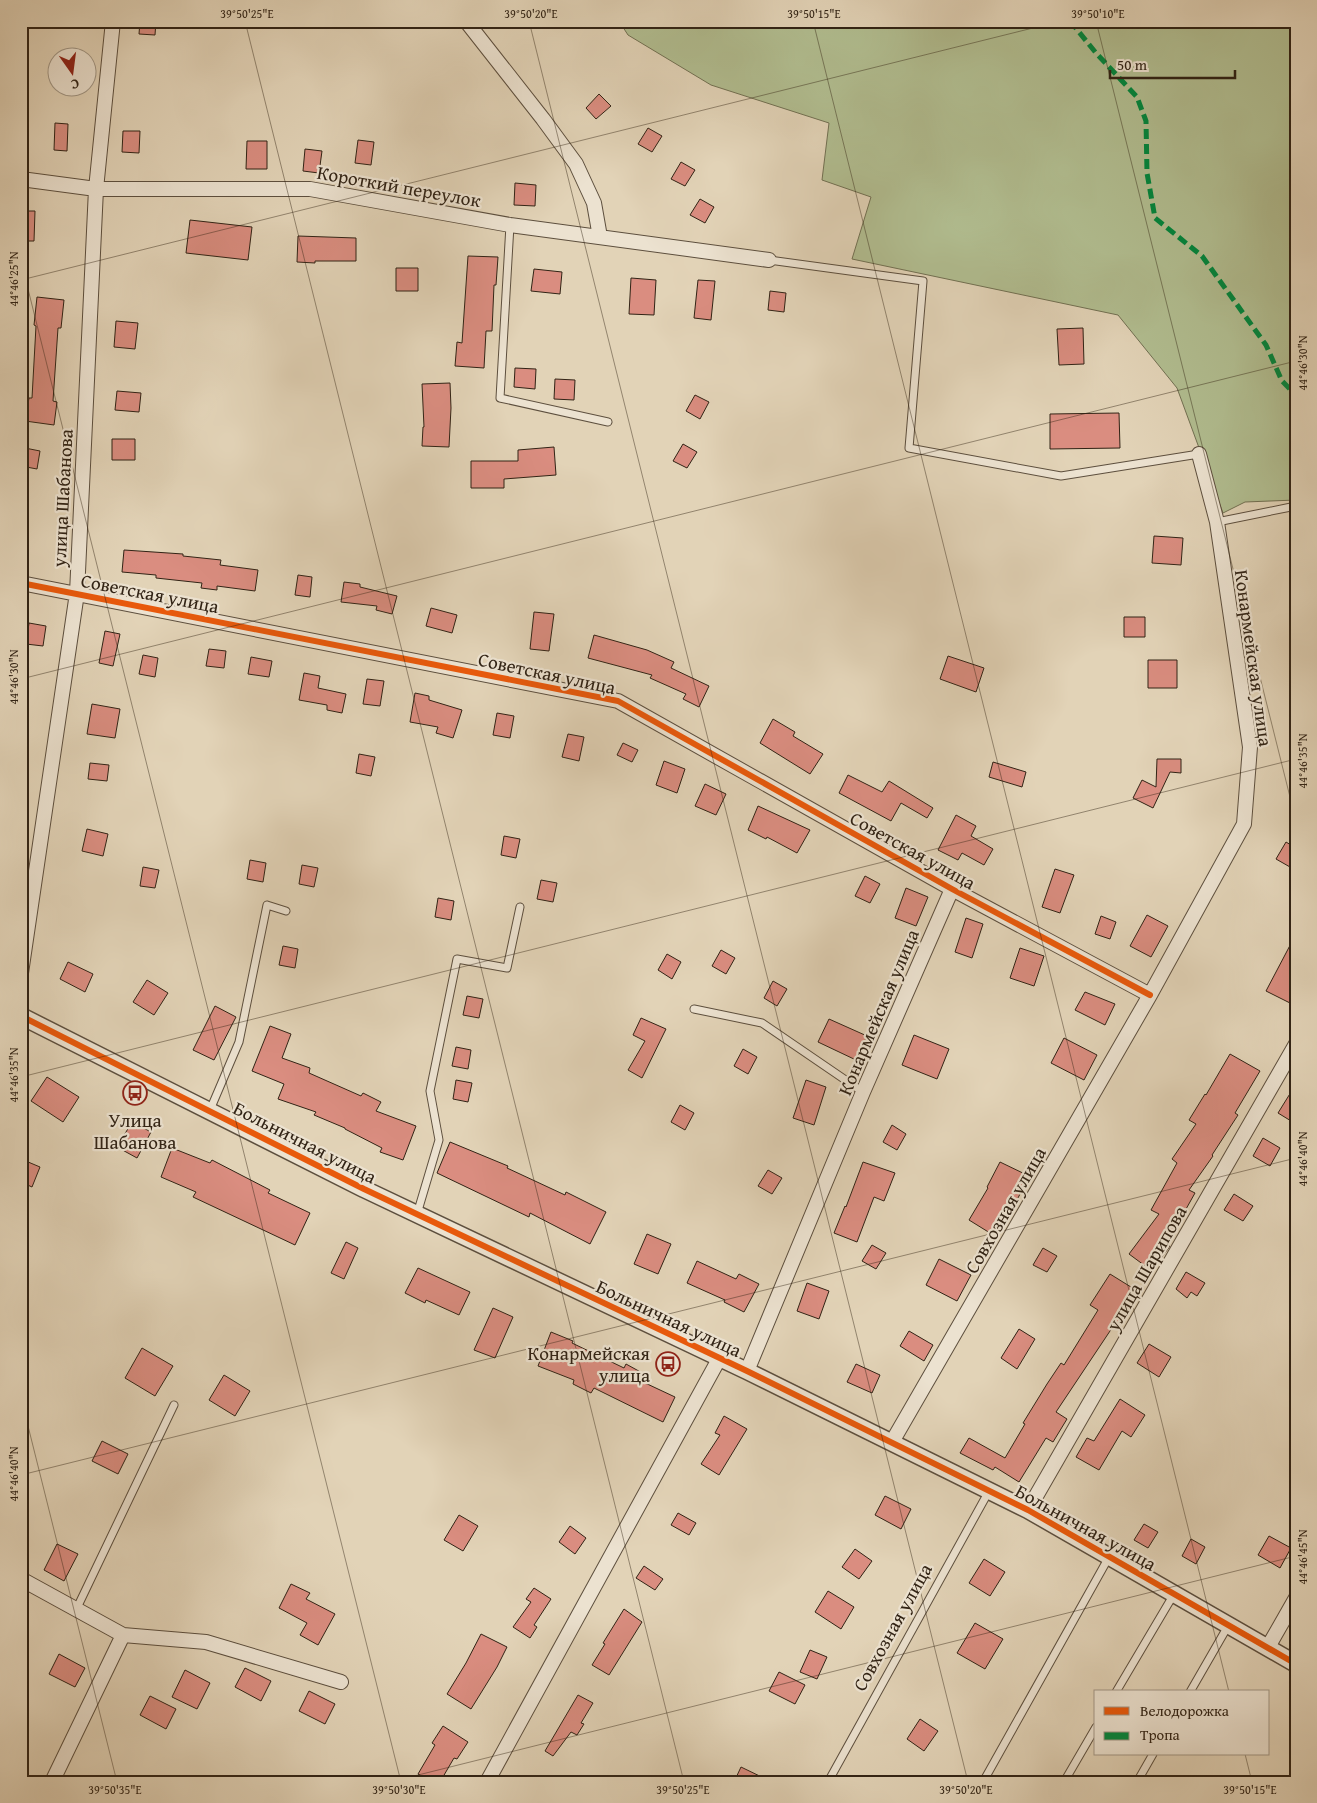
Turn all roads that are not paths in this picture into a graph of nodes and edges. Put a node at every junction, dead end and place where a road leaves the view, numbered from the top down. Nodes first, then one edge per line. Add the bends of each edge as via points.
1 (113, 21) edge
2 (466, 21) edge
3 (21, 179) edge
4 (96, 189) junction
5 (510, 225) junction
6 (600, 237) junction
7 (769, 260) joint
8 (608, 422) dead end
9 (1199, 454) joint
10 (1296, 506) edge
11 (1217, 522) junction
12 (21, 583) edge
13 (76, 593) junction
14 (952, 889) junction
15 (520, 907) dead end
16 (286, 911) dead end
17 (21, 973) edge
18 (1150, 996) junction
19 (694, 1009) dead end
20 (21, 1016) edge
21 (1296, 1044) edge
22 (863, 1092) junction
23 (210, 1111) junction
24 (417, 1214) junction
25 (719, 1359) junction
26 (746, 1371) junction
27 (174, 1405) dead end
28 (892, 1442) junction
29 (989, 1491) junction
30 (1028, 1510) junction
31 (1109, 1557) junction
32 (21, 1579) edge
33 (1174, 1594) junction
34 (1296, 1598) edge
35 (76, 1610) junction
36 (1228, 1626) junction
37 (123, 1635) junction
38 (1268, 1647) junction
39 (1296, 1664) edge
40 (341, 1682) dead end
41 (1117, 1690) edge
42 (1191, 1690) edge
43 (1094, 1730) edge
44 (1152, 1756) edge
45 (52, 1782) edge
46 (487, 1782) edge
47 (828, 1782) edge
48 (983, 1782) edge
49 (1064, 1782) edge
50 (1136, 1782) edge

1 - 4 street, улица Шабанова
2 - 6 street via 576,164 594,203
3 - 4 street, Короткий переулок
4 - 5 street, Короткий переулок via 310,189
4 - 13 street, улица Шабанова
5 - 6 street, Короткий переулок
5 - 8 lane via 500,398
6 - 7 street, Короткий переулок
7 - 9 lane via 923,281 909,448 1061,476
9 - 11 street, Конармейская улица
10 - 11 lane
11 - 18 street, Конармейская улица via 1250,747 1244,824
12 - 13 street, Советская улица
13 - 14 street, Советская улица via 618,702
13 - 17 street, улица Шабанова
14 - 18 street, Советская улица
14 - 22 street, Конармейская улица
15 - 24 lane via 506,968 457,959 430,1091 439,1140
16 - 23 lane via 267,905 239,1042
18 - 28 street, Совхозная улица
19 - 22 lane via 762,1023
20 - 23 street, Больничная улица
21 - 30 street, улица Шарипова
22 - 26 street, Конармейская улица
23 - 24 street, Больничная улица
24 - 25 street, Больничная улица
25 - 26 street, Больничная улица
25 - 46 street
26 - 28 street, Больничная улица
27 - 35 lane
28 - 29 street, Больничная улица
29 - 30 street, Больничная улица
29 - 47 lane, Совхозная улица
30 - 31 street, Больничная улица
31 - 33 street, Больничная улица
31 - 48 lane
32 - 35 street
33 - 36 street, Больничная улица
33 - 41 lane
34 - 38 street
35 - 37 street
36 - 38 street, Больничная улица
36 - 42 lane
37 - 40 street via 206,1642
37 - 45 street
38 - 39 street, Больничная улица
43 - 49 lane
44 - 50 lane

